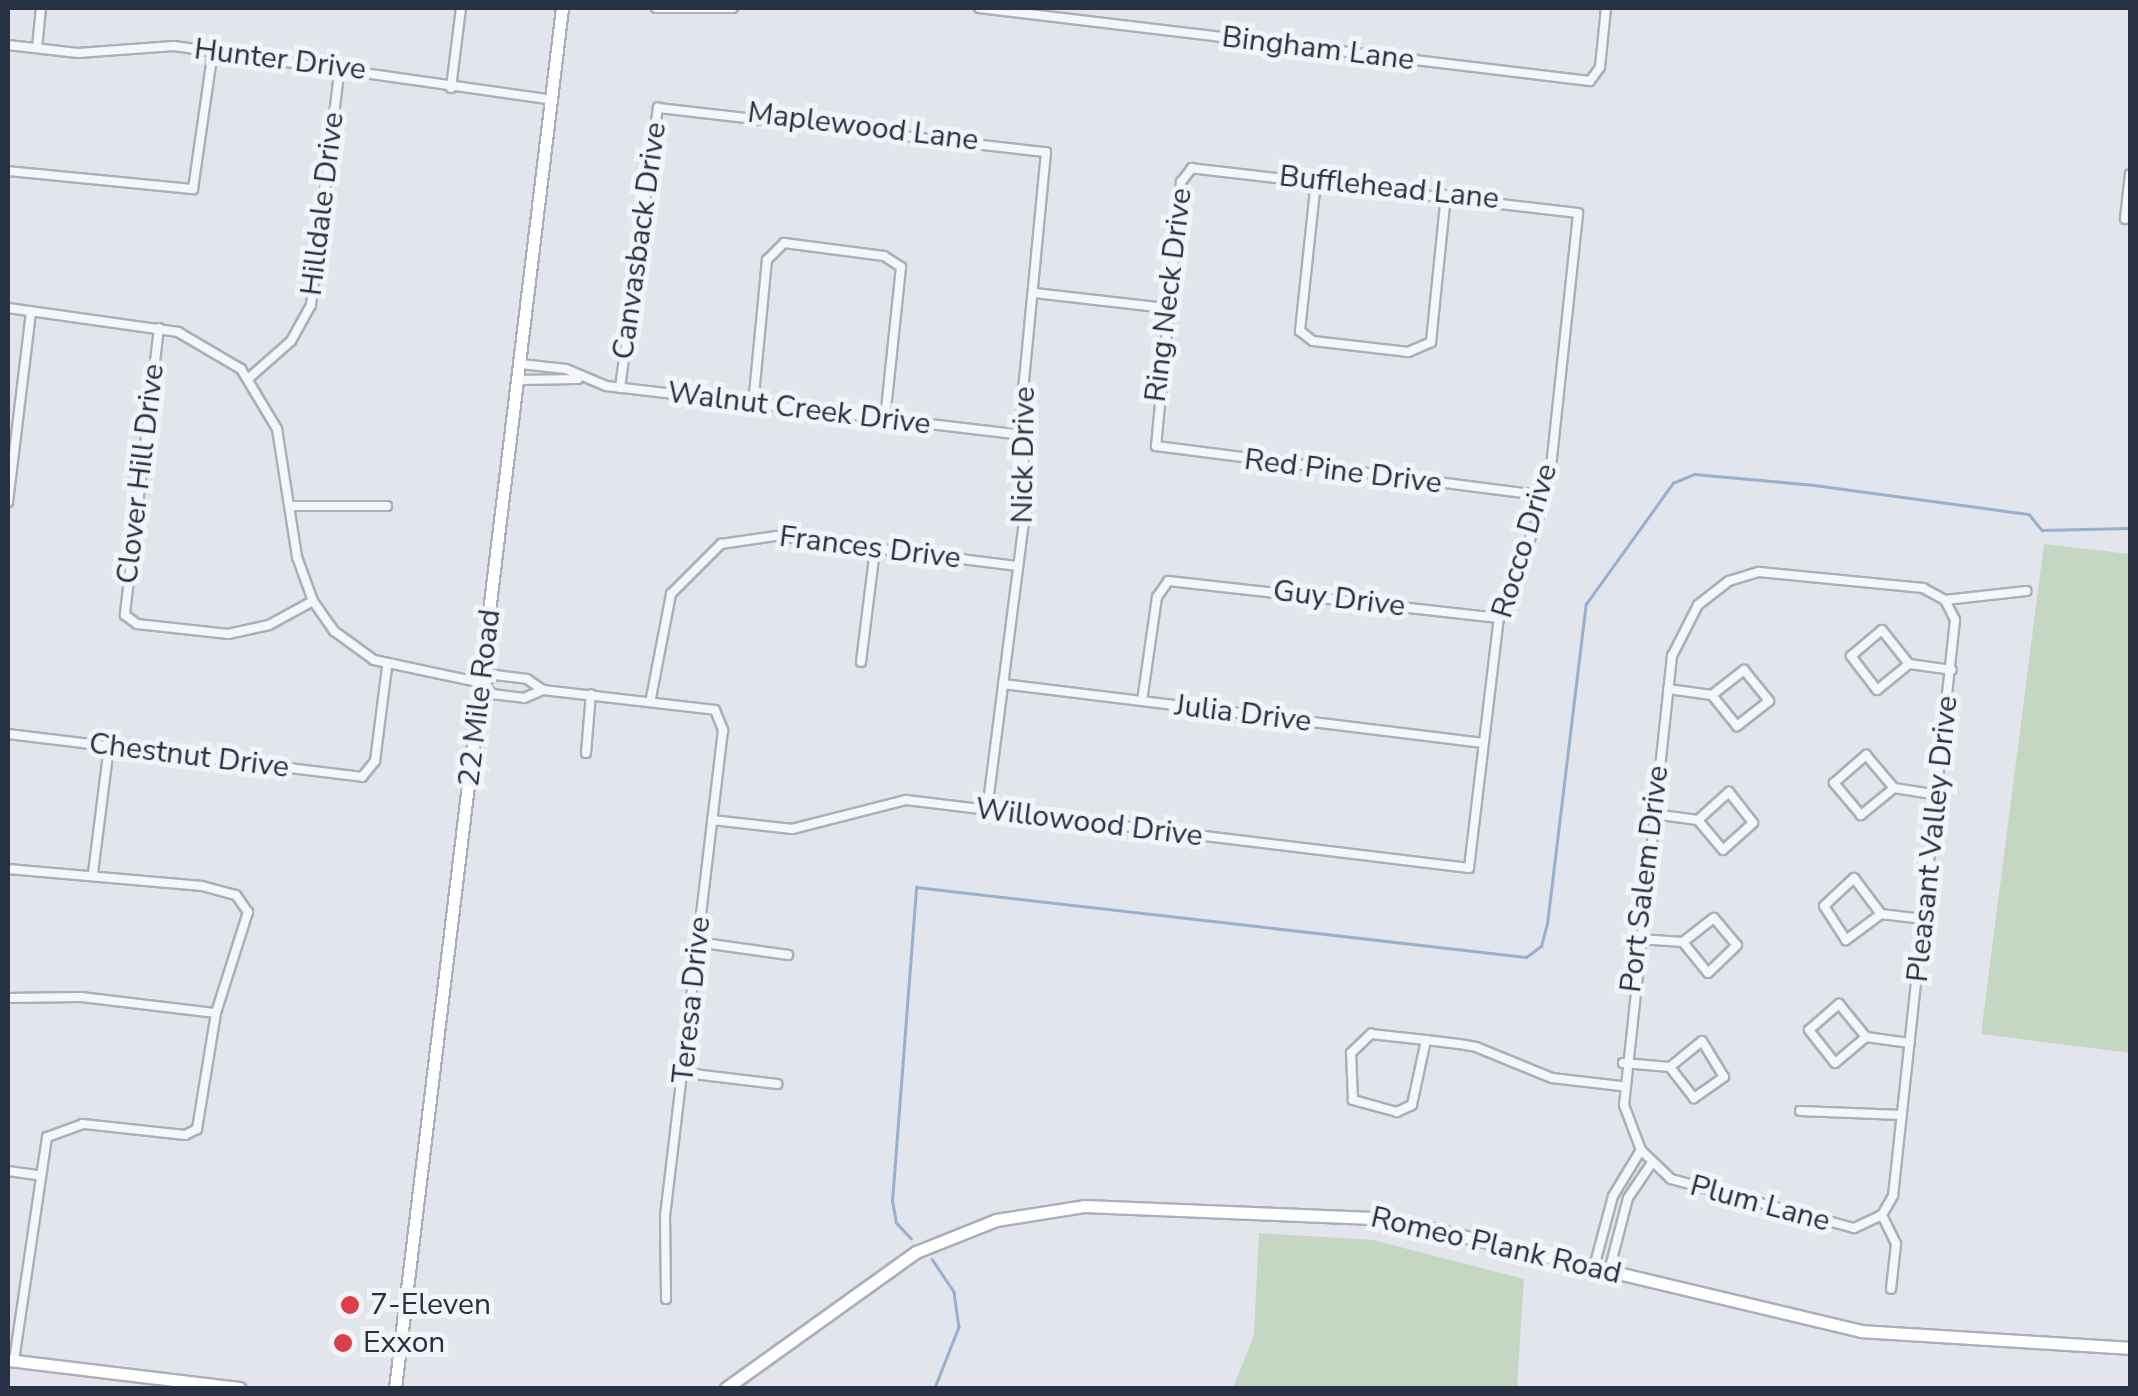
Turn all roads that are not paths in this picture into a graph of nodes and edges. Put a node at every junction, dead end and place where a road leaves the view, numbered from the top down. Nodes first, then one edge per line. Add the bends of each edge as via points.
1 (42, 8) edge
2 (461, 8) edge
3 (562, 8) edge
4 (656, 8) edge
5 (732, 8) edge
6 (979, 8) edge
7 (1606, 8) edge
8 (1056, 12) edge
9 (8, 45) edge
10 (37, 48) junction
11 (214, 51) junction
12 (340, 66) junction
13 (452, 88) junction
14 (552, 100) junction
15 (672, 104) joint
16 (1049, 159) joint
17 (1199, 167) joint
18 (8, 171) edge
19 (2130, 174) edge
20 (1316, 180) junction
21 (1446, 195) junction
22 (1578, 213) joint
23 (2125, 218) dead end
24 (1034, 292) junction
25 (8, 308) edge
26 (1166, 308) junction
27 (30, 311) junction
28 (159, 328) junction
29 (521, 364) junction
30 (248, 378) junction
31 (578, 379) junction
32 (519, 380) junction
33 (620, 388) junction
34 (753, 405) junction
35 (885, 420) junction
36 (1152, 434) joint
37 (1021, 435) junction
38 (1545, 496) junction
39 (8, 502) edge
40 (290, 506) junction
41 (387, 506) dead end
42 (876, 548) junction
43 (1018, 566) junction
44 (2027, 591) dead end
45 (1945, 600) junction
46 (313, 601) junction
47 (1499, 618) junction
48 (861, 662) dead end
49 (1909, 664) junction
50 (387, 666) junction
51 (1952, 670) junction
52 (482, 683) junction
53 (1002, 684) junction
54 (1668, 689) junction
55 (542, 690) junction
56 (591, 694) junction
57 (1712, 695) junction
58 (651, 698) junction
59 (1142, 701) junction
60 (8, 734) edge
61 (1483, 743) junction
62 (109, 746) junction
63 (586, 754) dead end
64 (1894, 788) junction
65 (1938, 794) junction
66 (987, 811) junction
67 (1652, 814) junction
68 (712, 820) junction
69 (1698, 820) junction
70 (1469, 868) joint
71 (8, 869) edge
72 (93, 873) junction
73 (1881, 914) junction
74 (1923, 919) junction
75 (1638, 939) junction
76 (697, 942) junction
77 (1683, 942) junction
78 (788, 955) dead end
79 (8, 998) edge
80 (216, 1014) junction
81 (1866, 1036) junction
82 (1426, 1040) junction
83 (1910, 1043) junction
84 (1623, 1063) junction
85 (1670, 1067) junction
86 (685, 1073) junction
87 (776, 1084) dead end
88 (1621, 1086) junction
89 (1800, 1111) dead end
90 (1902, 1115) junction
91 (1641, 1150) junction
92 (1651, 1164) junction
93 (8, 1171) edge
94 (37, 1175) junction
95 (1882, 1215) junction
96 (1594, 1267) junction
97 (1609, 1271) junction
98 (1891, 1289) dead end
99 (666, 1299) dead end
100 (2130, 1348) edge
101 (11, 1360) edge
102 (238, 1388) edge
103 (394, 1388) edge
104 (726, 1388) edge

1 - 10 street
2 - 13 street
3 - 14 main road, 22 Mile Road
4 - 5 street
6 - 8 street, Bingham Lane
7 - 8 street, Bingham Lane via 1595,77
9 - 10 street, Hunter Drive
10 - 11 street, Hunter Drive
11 - 12 street, Hunter Drive
11 - 18 street via 193,189
12 - 13 street, Hunter Drive
12 - 30 street, Hilldale Drive via 311,305 291,341
13 - 14 street, Hunter Drive
14 - 29 main road, 22 Mile Road
15 - 16 street, Maplewood Lane via 1036,148
15 - 33 street, Canvasback Drive via 658,108 650,125
16 - 24 street, Nick Drive
17 - 20 street, Bufflehead Lane
17 - 26 street, Ring Neck Drive via 1181,182
19 - 23 street
20 - 21 street, Bufflehead Lane
20 - 21 street via 1300,331 1313,341 1425,350
21 - 22 street, Bufflehead Lane
22 - 38 street, Rocco Drive
24 - 26 street
24 - 37 street, Nick Drive
25 - 27 street
26 - 36 street, Ring Neck Drive
27 - 28 street
27 - 39 street
28 - 30 street via 203,342
28 - 46 street, Clover Hill Drive via 128,620 242,633
29 - 31 street, Walnut Creek Drive via 566,370
29 - 32 main road, 22 Mile Road
30 - 40 street via 277,430
31 - 32 street, Walnut Creek Drive
31 - 33 street, Walnut Creek Drive
32 - 52 main road, 22 Mile Road
33 - 34 street, Walnut Creek Drive
34 - 35 street, Walnut Creek Drive
34 - 35 street via 770,252 784,243 884,256 901,267
35 - 37 street, Walnut Creek Drive
36 - 38 street, Red Pine Drive via 1166,452
37 - 43 street, Nick Drive via 1026,498
38 - 47 street, Rocco Drive
40 - 41 street
40 - 46 street
42 - 43 street, Frances Drive
42 - 48 street
42 - 58 street, Frances Drive via 776,536 721,544 672,594
43 - 53 street, Nick Drive
44 - 45 street
45 - 51 street, Pleasant Valley Drive via 1956,626
45 - 54 street, Port Salem Drive via 1916,586 1750,574 1705,598 1680,632
46 - 50 street via 347,643
47 - 59 street, Guy Drive via 1179,580 1161,585 1157,596
47 - 61 street, Rocco Drive
49 - 49 street via 1882,630 1851,656 1877,690
49 - 51 street
50 - 52 street
50 - 62 street, Chestnut Drive via 369,774
51 - 65 street, Pleasant Valley Drive
52 - 55 street via 506,676
52 - 55 street via 492,694 524,698
52 - 103 main road, 22 Mile Road
53 - 59 street, Julia Drive
53 - 66 street, Nick Drive
54 - 57 street
54 - 67 street, Port Salem Drive
55 - 56 street
56 - 58 street
56 - 63 street
57 - 57 street via 1744,670 1768,701 1737,726
58 - 68 street, Teresa Drive via 708,706 723,730
59 - 61 street, Julia Drive
60 - 62 street, Chestnut Drive
61 - 70 street, Rocco Drive
62 - 72 street
64 - 64 street via 1866,755 1834,783 1861,815
64 - 65 street
65 - 74 street, Pleasant Valley Drive
66 - 68 street, Willowood Drive via 906,800 792,829
66 - 70 street, Willowood Drive
67 - 69 street
67 - 75 street, Port Salem Drive
68 - 76 street, Teresa Drive
69 - 69 street via 1729,792 1753,823 1723,850
71 - 72 street
72 - 80 street via 202,886 246,904
73 - 73 street via 1854,878 1824,906 1846,940
73 - 74 street
74 - 83 street, Pleasant Valley Drive
75 - 77 street
75 - 84 street, Port Salem Drive
76 - 78 street
76 - 86 street, Teresa Drive
77 - 77 street via 1714,918 1737,945 1708,973
79 - 80 street via 81,997
80 - 94 street via 197,1130 56,1129
81 - 81 street via 1839,1004 1809,1030 1834,1063
81 - 83 street
82 - 82 street via 1370,1034 1352,1048 1352,1100 1396,1112 1418,1097
82 - 88 street via 1476,1047 1552,1078
83 - 90 street, Pleasant Valley Drive
84 - 85 street
84 - 88 street, Port Salem Drive
85 - 85 street via 1702,1041 1724,1078 1694,1098
86 - 87 street
86 - 99 street, Teresa Drive via 665,1214
88 - 91 street, Port Salem Drive
89 - 90 street
90 - 95 street, Pleasant Valley Drive via 1893,1196
91 - 92 street, Port Salem Drive
91 - 96 street via 1613,1196
92 - 95 street, Plum Lane via 1694,1189 1847,1228
92 - 97 street via 1628,1198
93 - 94 street
94 - 101 street
95 - 98 street via 1896,1244
96 - 97 main road, Romeo Plank Road
96 - 104 main road, Romeo Plank Road via 1359,1214 1036,1211 916,1252
97 - 100 main road, Romeo Plank Road via 1886,1336
101 - 102 main road

